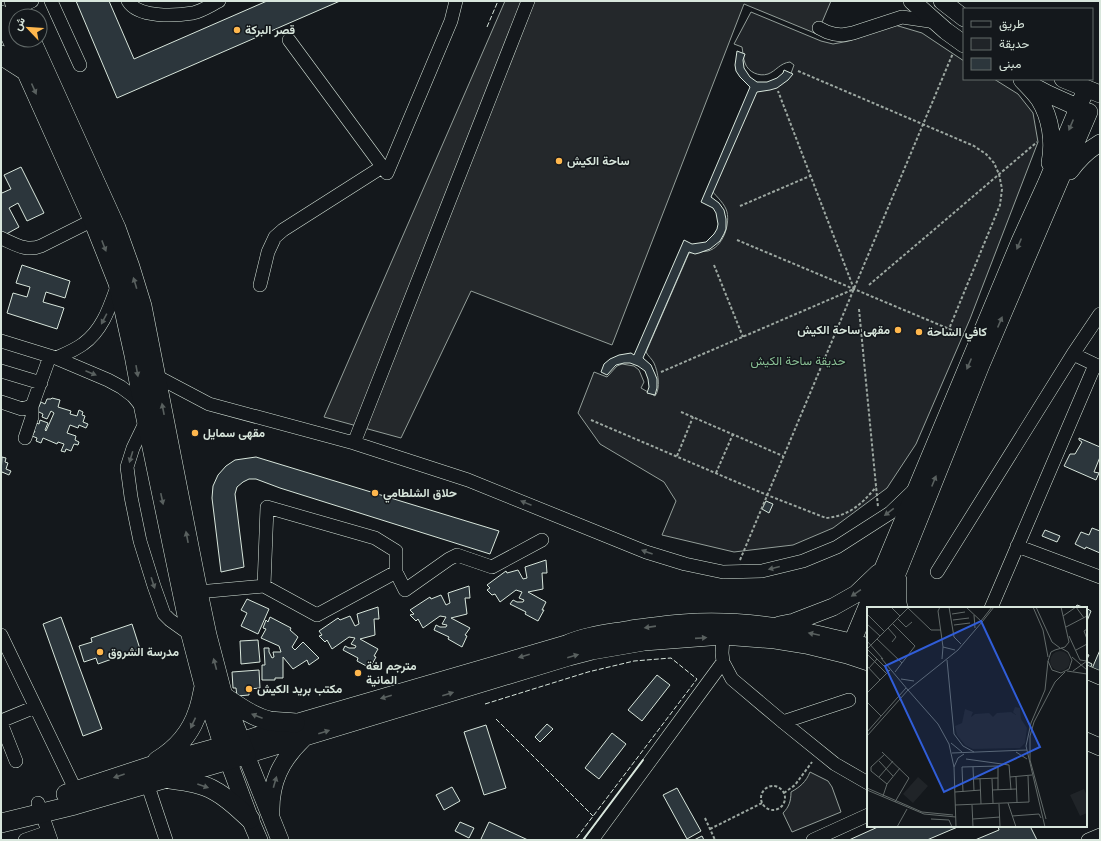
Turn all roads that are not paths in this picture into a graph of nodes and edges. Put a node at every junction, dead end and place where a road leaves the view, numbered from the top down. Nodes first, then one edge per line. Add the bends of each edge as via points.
1 (51, 1) edge
2 (128, 1) edge
3 (219, 1) edge
4 (456, 1) edge
5 (528, 1) edge
6 (912, 1) edge
7 (942, 1) edge
8 (963, 17) edge
9 (936, 22) junction
10 (819, 28) dead end
11 (289, 40) dead end
12 (961, 42) edge
13 (23, 48) edge
14 (35, 48) edge
15 (1, 55) edge
16 (80, 65) dead end
17 (26, 71) junction
18 (1023, 80) edge
19 (1024, 80) edge
20 (1065, 80) edge
21 (1094, 92) edge
22 (1089, 112) edge
23 (1100, 143) edge
24 (382, 167) junction
25 (1052, 186) junction
26 (93, 220) junction
27 (1, 238) edge
28 (118, 283) junction
29 (260, 285) dead end
30 (1100, 314) edge
31 (1, 342) edge
32 (1073, 354) junction
33 (53, 357) junction
34 (1098, 366) edge
35 (1, 371) edge
36 (156, 376) junction
37 (41, 383) junction
38 (1, 402) edge
39 (32, 406) junction
40 (145, 415) junction
41 (25, 438) dead end
42 (354, 443) junction
43 (918, 486) junction
44 (542, 540) dead end
45 (1017, 546) junction
46 (892, 568) junction
47 (396, 572) junction
48 (937, 572) dead end
49 (1100, 577) edge
50 (264, 586) junction
51 (198, 592) junction
52 (877, 607) edge
53 (882, 607) edge
54 (899, 607) edge
55 (991, 607) edge
56 (773, 626) junction
57 (867, 634) edge
58 (1, 635) edge
59 (191, 635) junction
60 (723, 636) junction
61 (861, 650) edge
62 (723, 662) junction
63 (1087, 672) edge
64 (1100, 678) edge
65 (204, 685) junction
66 (223, 696) junction
67 (849, 700) dead end
68 (36, 707) junction
69 (1, 722) edge
70 (783, 722) junction
71 (300, 730) junction
72 (1087, 741) edge
73 (1100, 747) edge
74 (235, 750) junction
75 (16, 761) dead end
76 (153, 776) junction
77 (867, 782) edge
78 (76, 791) junction
79 (39, 808) junction
80 (1, 814) edge
81 (867, 815) edge
82 (250, 819) junction
83 (272, 820) junction
84 (1, 823) edge
85 (1100, 835) edge
86 (50, 836) edge
87 (25, 840) edge
88 (166, 840) edge
89 (259, 840) edge
90 (280, 840) edge
91 (592, 840) edge
92 (813, 840) edge
93 (1088, 840) edge

1 - 16 street
2 - 3 street via 138,11 153,14 194,12
4 - 24 street via 451,21 387,173
5 - 42 street
6 - 9 main road
7 - 8 main road
9 - 10 street via 902,17 842,35
9 - 12 main road
11 - 24 street
13 - 17 highway
36 -> 14 highway via 142,306 130,267 113,222
15 - 17 highway
17 -> 26 highway
18 - 25 main road via 1039,99 1047,116 1052,135
19 - 22 main road
20 - 21 main road
21 - 22 main road
22 - 25 main road
23 - 25 main road via 1090,148
24 - 29 street via 275,237 268,252
25 -> 43 main road via 1020,241
46 -> 25 main road via 984,358
26 - 27 street via 34,249
26 -> 28 highway
28 -> 33 street via 104,320 95,334 83,345
28 -> 40 highway
30 - 32 street
31 - 33 street
32 - 34 street
32 - 48 street
33 - 37 street
33 -> 40 street via 121,387 133,396
34 - 45 street
35 - 37 street
36 - 42 street via 209,404
51 -> 36 highway
37 - 39 street
38 - 39 street via 22,409
39 - 41 street via 32,417
40 -> 59 highway
40 -> 59 street via 127,467 140,541 164,614
43 -> 42 street via 890,513 837,547 803,561 762,571 723,572 646,552 468,480
43 - 46 main road
44 - 47 street via 492,567 457,555 405,590
45 - 49 street
45 - 55 street
46 - 52 main road
46 - 53 main road
46 - 54 main road
46 -> 56 main road via 833,607 794,622
47 - 50 street via 317,614
47 - 50 street via 396,551 376,538 267,506
50 - 51 street
66 -> 51 highway
61 -> 56 main road
56 -> 71 main road via 683,623 575,640
57 - 61 main road
58 - 68 street
59 - 65 highway
60 - 61 main road
60 - 62 street
71 -> 60 main road via 592,651 644,642
62 - 70 street via 732,679
62 - 91 street
63 - 64 street
65 - 74 highway
65 -> 76 highway via 199,710 192,727
71 -> 66 highway via 257,717
66 - 74 highway
67 - 70 street
68 - 69 street
68 - 78 street
69 - 75 street
70 - 77 street via 835,764
71 - 74 main road
83 -> 71 main road via 271,805 277,775
72 - 73 main road
74 - 76 highway
74 - 82 main road
74 - 83 main road
76 -> 78 highway
76 - 79 highway via 75,805
76 -> 82 highway via 214,790
76 - 88 street
78 - 79 highway
79 - 80 highway
79 - 84 highway
79 - 86 street
81 - 92 street
82 - 89 main road
83 - 90 main road
85 - 93 street
86 - 87 street

